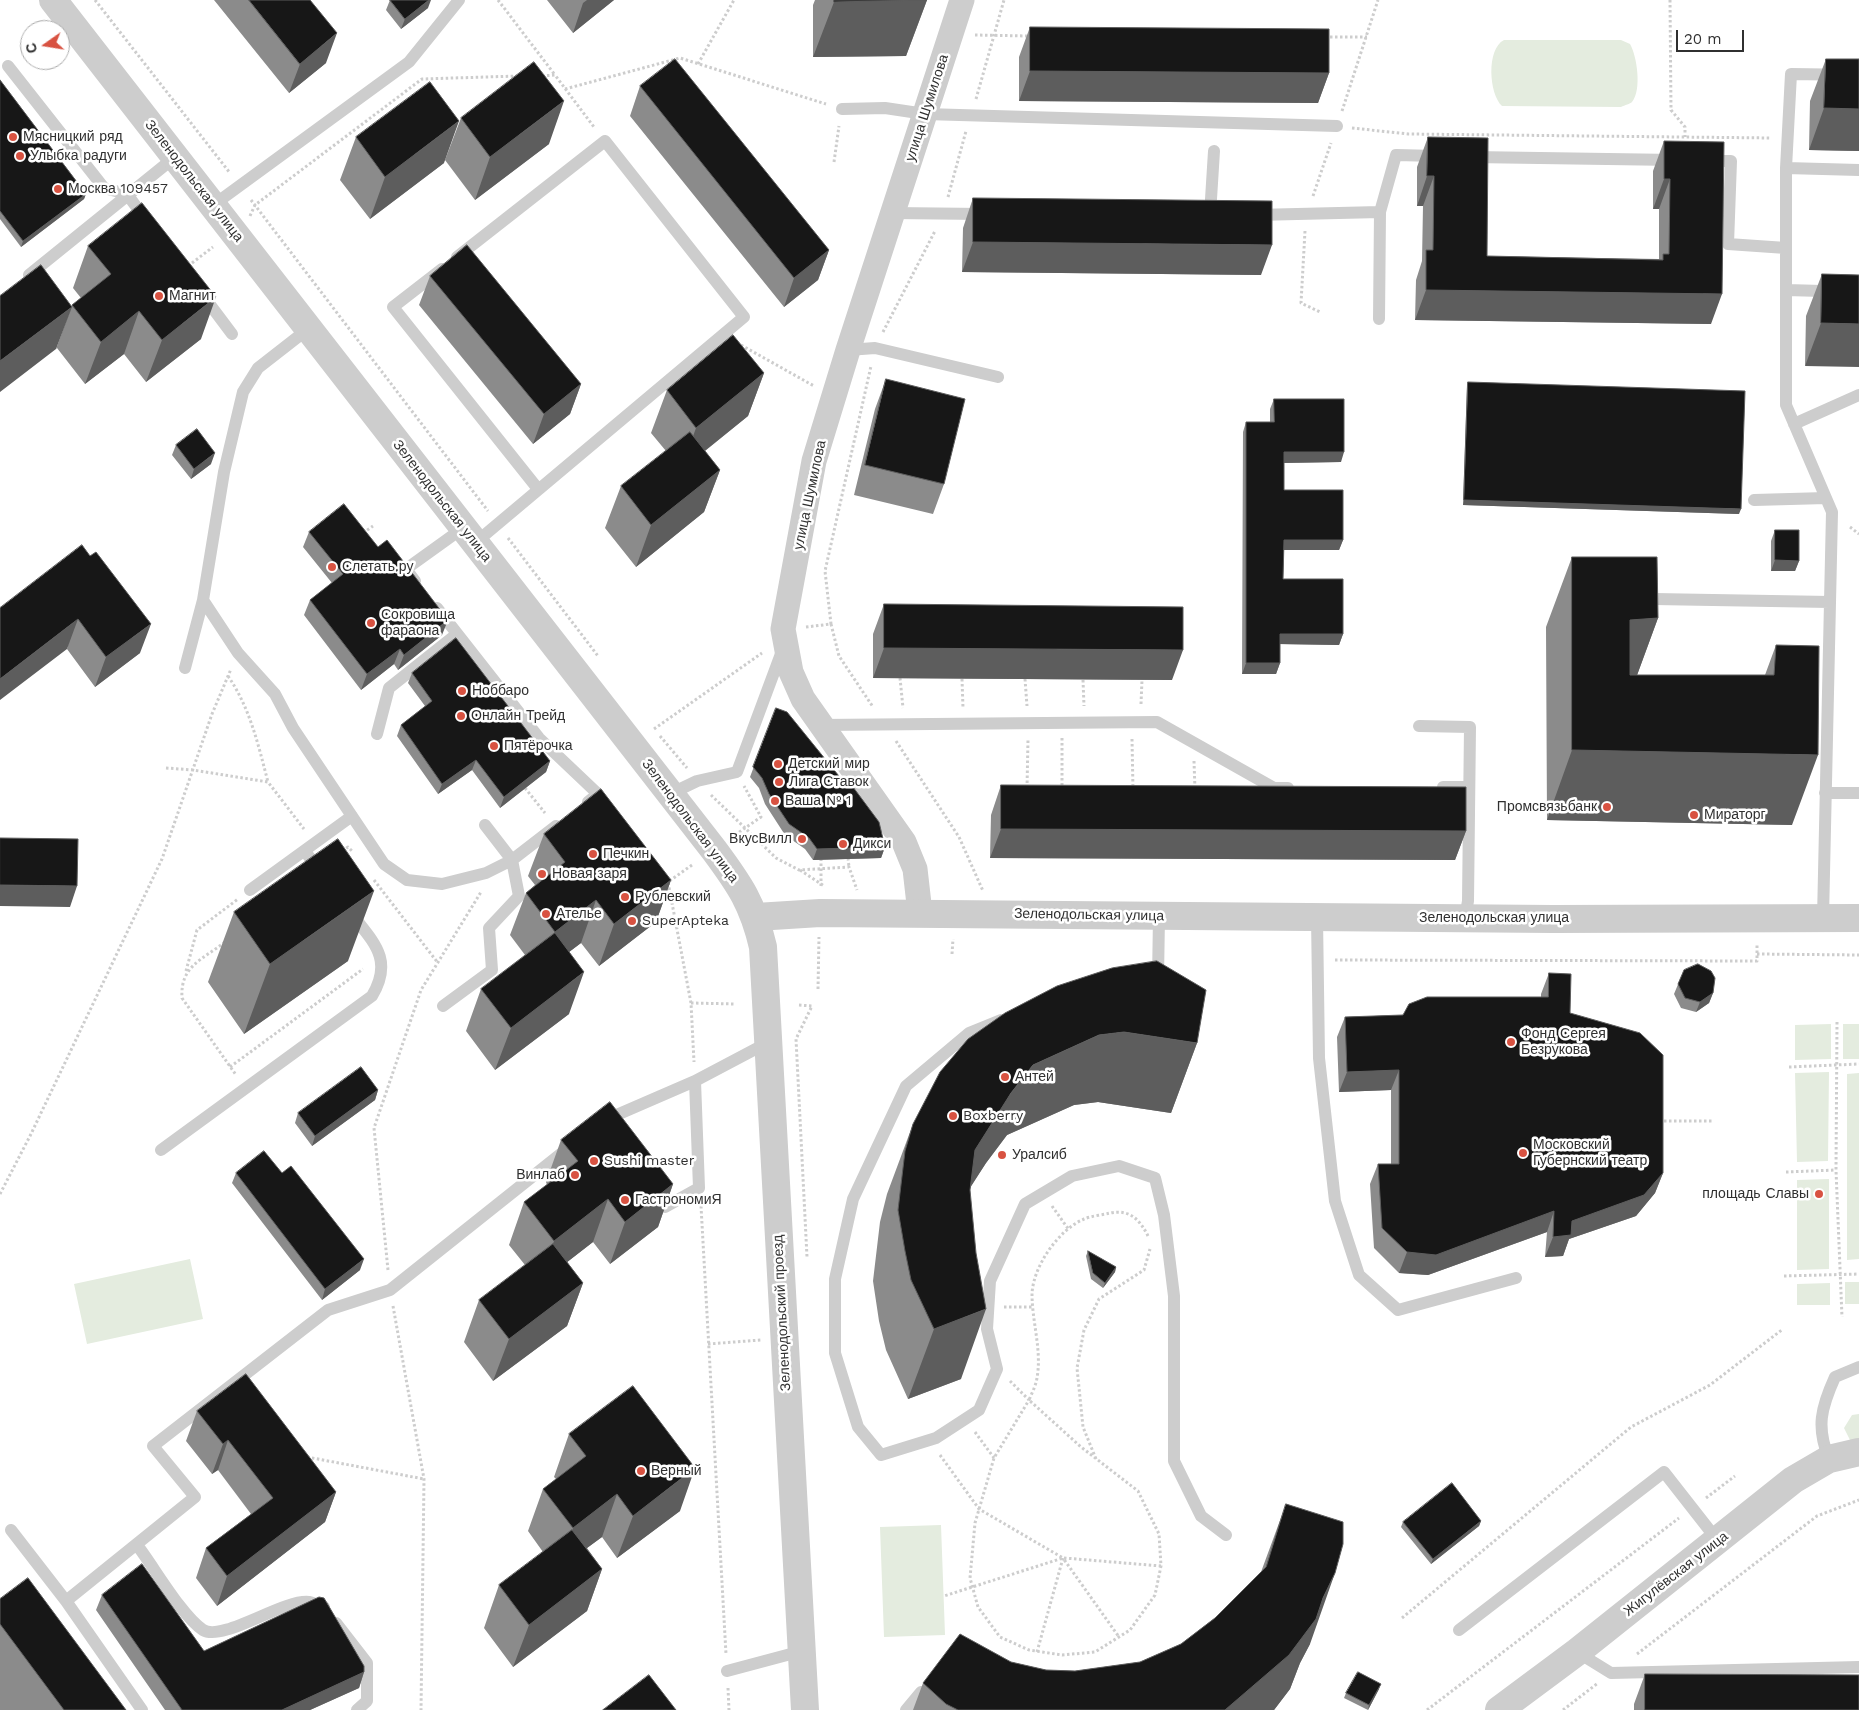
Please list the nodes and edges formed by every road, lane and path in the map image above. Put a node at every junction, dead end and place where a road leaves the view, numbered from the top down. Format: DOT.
graph roads {
  1 [pos="52,0"];
  2 [pos="95,0"];
  3 [pos="459,0"];
  4 [pos="498,0"];
  5 [pos="734,0"];
  6 [pos="962,0"];
  7 [pos="1004,0"];
  8 [pos="1378,0"];
  9 [pos="1670,0"];
  10 [pos="952,34"];
  11 [pos="995,36"];
  12 [pos="1034,36"];
  13 [pos="1318,37"];
  14 [pos="1367,37"];
  15 [pos="698,64"];
  16 [pos="8,66"];
  17 [pos="555,75"];
  18 [pos="1859,75"];
  19 [pos="526,76"];
  20 [pos="536,76"];
  21 [pos="565,89"];
  22 [pos="842,109"];
  23 [pos="925,114"];
  24 [pos="971,115"];
  25 [pos="1337,126"];
  26 [pos="1685,137"];
  27 [pos="1778,138"];
  28 [pos="605,141"];
  29 [pos="1214,151"];
  30 [pos="175,157"];
  31 [pos="834,162"];
  32 [pos="1786,168"];
  33 [pos="1859,170"];
  34 [pos="240,186"];
  35 [pos="126,194"];
  36 [pos="255,205"];
  37 [pos="212,206"];
  38 [pos="1380,212"];
  39 [pos="892,213"];
  40 [pos="943,214"];
  41 [pos="995,214"];
  42 [pos="1210,215"];
  43 [pos="1248,215"];
  44 [pos="1306,215"];
  45 [pos="249,218"];
  46 [pos="155,232"];
  47 [pos="217,244"];
  48 [pos="1786,248"];
  49 [pos="184,269"];
  50 [pos="16,286"];
  51 [pos="1786,290"];
  52 [pos="1859,292"];
  53 [pos="1320,312"];
  54 [pos="1379,319"];
  55 [pos="308,329"];
  56 [pos="232,334"];
  57 [pos="722,335"];
  58 [pos="875,348"];
  59 [pos="848,350"];
  60 [pos="998,377"];
  61 [pos="818,388"];
  62 [pos="1859,395"];
  63 [pos="1794,424"];
  64 [pos="538,489"];
  65 [pos="1826,498"];
  66 [pos="1754,500"];
  67 [pos="496,523"];
  68 [pos="373,526"];
  69 [pos="360,535"];
  70 [pos="469,535"];
  71 [pos="1654,599"];
  72 [pos="203,600"];
  73 [pos="1830,602"];
  74 [pos="831,624"];
  75 [pos="784,629"];
  76 [pos="457,634"];
  77 [pos="238,653"];
  78 [pos="782,656"];
  79 [pos="601,661"];
  80 [pos="185,668"];
  81 [pos="228,676"];
  82 [pos="900,678"];
  83 [pos="962,679"];
  84 [pos="1025,679"];
  85 [pos="1083,680"];
  86 [pos="1142,680"];
  87 [pos="648,722"];
  88 [pos="1137,722"];
  89 [pos="1061,723"];
  90 [pos="1085,723"];
  91 [pos="963,724"];
  92 [pos="1029,724"];
  93 [pos="820,725"];
  94 [pos="885,725"];
  95 [pos="905,725"];
  96 [pos="1420,726"];
  97 [pos="654,729"];
  98 [pos="377,734"];
  99 [pos="1194,743"];
  100 [pos="166,768"];
  101 [pos="193,770"];
  102 [pos="737,772"];
  103 [pos="697,781"];
  104 [pos="268,782"];
  105 [pos="1430,787"];
  106 [pos="1468,787"];
  107 [pos="525,788"];
  108 [pos="1303,788"];
  109 [pos="1825,792"];
  110 [pos="1859,792"];
  111 [pos="670,794"];
  112 [pos="1027,797"];
  113 [pos="1062,797"];
  114 [pos="1134,797"];
  115 [pos="1195,798"];
  116 [pos="352,816"];
  117 [pos="485,825"];
  118 [pos="555,827"];
  119 [pos="744,829"];
  120 [pos="735,835"];
  121 [pos="310,847"];
  122 [pos="354,854"];
  123 [pos="848,858"];
  124 [pos="821,859"];
  125 [pos="512,860"];
  126 [pos="692,865"];
  127 [pos="849,867"];
  128 [pos="822,868"];
  129 [pos="319,870"];
  130 [pos="799,870"];
  131 [pos="372,878"];
  132 [pos="330,885"];
  133 [pos="821,887"];
  134 [pos="830,887"];
  135 [pos="848,889"];
  136 [pos="250,890"];
  137 [pos="857,890"];
  138 [pos="866,890"];
  139 [pos="983,891"];
  140 [pos="342,900"];
  141 [pos="920,914"];
  142 [pos="1159,916"];
  143 [pos="756,917"];
  144 [pos="1317,917"];
  145 [pos="1465,918"];
  146 [pos="1822,918"];
  147 [pos="1859,918"];
  148 [pos="820,937"];
  149 [pos="230,938"];
  150 [pos="1859,955"];
  151 [pos="1318,960"];
  152 [pos="438,963"];
  153 [pos="367,966"];
  154 [pos="186,972"];
  155 [pos="1148,987"];
  156 [pos="818,989"];
  157 [pos="691,1003"];
  158 [pos="736,1004"];
  159 [pos="799,1005"];
  160 [pos="443,1006"];
  161 [pos="812,1006"];
  162 [pos="1012,1015"];
  163 [pos="1837,1022"];
  164 [pos="767,1043"];
  165 [pos="1859,1064"];
  166 [pos="1837,1065"];
  167 [pos="230,1067"];
  168 [pos="1789,1067"];
  169 [pos="695,1081"];
  170 [pos="245,1088"];
  171 [pos="1656,1121"];
  172 [pos="1713,1121"];
  173 [pos="601,1126"];
  174 [pos="578,1140"];
  175 [pos="161,1150"];
  176 [pos="1836,1170"];
  177 [pos="1786,1172"];
  178 [pos="648,1184"];
  179 [pos="700,1188"];
  180 [pos="1044,1193"];
  181 [pos="0,1194"];
  182 [pos="1069,1230"];
  183 [pos="1841,1274"];
  184 [pos="1859,1274"];
  185 [pos="1784,1276"];
  186 [pos="1516,1278"];
  187 [pos="1034,1307"];
  188 [pos="988,1308"];
  189 [pos="1842,1317"];
  190 [pos="1782,1329"];
  191 [pos="1859,1367"];
  192 [pos="997,1369"];
  193 [pos="1029,1400"];
  194 [pos="965,1419"];
  195 [pos="929,1440"];
  196 [pos="1859,1452"];
  197 [pos="301,1456"];
  198 [pos="994,1458"];
  199 [pos="1096,1459"];
  200 [pos="1829,1459"];
  201 [pos="1734,1476"];
  202 [pos="424,1480"];
  203 [pos="1859,1500"];
  204 [pos="1694,1507"];
  205 [pos="979,1509"];
  206 [pos="11,1530"];
  207 [pos="1226,1535"];
  208 [pos="1718,1541"];
  209 [pos="137,1544"];
  210 [pos="1063,1558"];
  211 [pos="1161,1566"];
  212 [pos="973,1588"];
  213 [pos="944,1596"];
  214 [pos="66,1602"];
  215 [pos="1402,1618"];
  216 [pos="1460,1630"];
  217 [pos="1119,1637"];
  218 [pos="802,1651"];
  219 [pos="1037,1652"];
  220 [pos="1577,1652"];
  221 [pos="1859,1667"];
  222 [pos="727,1671"];
  223 [pos="1611,1673"];
  224 [pos="921,1692"];
  225 [pos="142,1710"];
  226 [pos="357,1710"];
  227 [pos="729,1710"];
  228 [pos="805,1710"];
  229 [pos="906,1710"];
  230 [pos="1426,1710"];
  231 [pos="1499,1710"];
  232 [pos="1563,1710"];
  1 -- 30 [label="street, Зеленодольская улица"];
  2 -- 34 [label="path"];
  3 -- 34 [label="lane"];
  4 -- 17 [label="path"];
  5 -- 15 [label="path"];
  6 -- 10 [label="street, улица Шумилова"];
  7 -- 11 [label="path"];
  8 -- 14 [label="path"];
  9 -- 26 [label="path"];
  10 -- 11 [label="path"];
  10 -- 23 [label="street, улица Шумилова"];
  11 -- 12 [label="path"];
  11 -- 24 [label="path"];
  13 -- 14 [label="path"];
  14 -- 25 [label="path"];
  15 -- 21 [label="path"];
  15 -- 22 [label="path"];
  16 -- 35 [label="lane"];
  17 -- 20 [label="path"];
  17 -- 21 [label="path"];
  18 -- 32 [label="lane"];
  19 -- 36 [label="path"];
  21 -- 28 [label="path"];
  22 -- 23 [label="lane"];
  22 -- 31 [label="path"];
  23 -- 24 [label="lane"];
  23 -- 39 [label="street, улица Шумилова"];
  24 -- 25 [label="lane"];
  24 -- 40 [label="path"];
  25 -- 26 [label="path"];
  25 -- 44 [label="path"];
  26 -- 27 [label="path"];
  28 -- 57 [label="lane"];
  28 -- 64 [label="lane"];
  29 -- 42 [label="lane"];
  30 -- 35 [label="lane"];
  30 -- 37 [label="street, Зеленодольская улица"];
  32 -- 33 [label="lane"];
  32 -- 48 [label="lane"];
  34 -- 36 [label="path"];
  34 -- 37 [label="lane"];
  35 -- 46 [label="lane"];
  35 -- 50 [label="lane"];
  36 -- 45 [label="path"];
  36 -- 67 [label="path"];
  37 -- 55 [label="street, Зеленодольская улица"];
  38 -- 44 [label="lane"];
  38 -- 48 [label="lane"];
  38 -- 54 [label="lane"];
  39 -- 40 [label="lane"];
  39 -- 59 [label="street, улица Шумилова"];
  40 -- 41 [label="lane"];
  40 -- 58 [label="path"];
  43 -- 44 [label="lane"];
  44 -- 53 [label="path"];
  47 -- 49 [label="path"];
  48 -- 51 [label="lane"];
  49 -- 56 [label="lane"];
  51 -- 52 [label="lane"];
  51 -- 63 [label="lane"];
  55 -- 70 [label="street, Зеленодольская улица"];
  55 -- 72 [label="lane"];
  57 -- 61 [label="path"];
  57 -- 64 [label="lane"];
  58 -- 59 [label="lane"];
  58 -- 60 [label="lane"];
  58 -- 74 [label="path"];
  59 -- 75 [label="street, улица Шумилова"];
  62 -- 63 [label="lane"];
  63 -- 65 [label="lane"];
  64 -- 67 [label="lane"];
  65 -- 66 [label="lane"];
  65 -- 73 [label="lane"];
  67 -- 70 [label="lane"];
  67 -- 79 [label="path"];
  68 -- 69 [label="path"];
  70 -- 76 [label="lane"];
  70 -- 111 [label="street, Зеленодольская улица"];
  71 -- 73 [label="lane"];
  72 -- 77 [label="lane"];
  72 -- 80 [label="lane"];
  73 -- 109 [label="lane"];
  74 -- 75 [label="path"];
  74 -- 94 [label="path"];
  75 -- 78 [label="lane"];
  75 -- 93 [label="street, улица Шумилова"];
  76 -- 98 [label="lane"];
  76 -- 118 [label="lane"];
  77 -- 81 [label="path"];
  77 -- 116 [label="lane"];
  78 -- 97 [label="path"];
  78 -- 102 [label="lane"];
  81 -- 101 [label="path"];
  81 -- 104 [label="path"];
  82 -- 95 [label="path"];
  83 -- 91 [label="path"];
  84 -- 92 [label="path"];
  85 -- 90 [label="path"];
  86 -- 88 [label="path"];
  87 -- 97 [label="path"];
  88 -- 90 [label="lane"];
  88 -- 99 [label="lane"];
  88 -- 114 [label="path"];
  89 -- 90 [label="lane"];
  89 -- 92 [label="lane"];
  89 -- 113 [label="path"];
  91 -- 92 [label="lane"];
  91 -- 95 [label="lane"];
  92 -- 112 [label="path"];
  93 -- 94 [label="lane"];
  93 -- 141 [label="street, улица Шумилова"];
  94 -- 95 [label="lane"];
  94 -- 139 [label="path"];
  96 -- 106 [label="lane"];
  97 -- 103 [label="path"];
  99 -- 108 [label="lane"];
  99 -- 115 [label="path"];
  100 -- 101 [label="path"];
  101 -- 104 [label="path"];
  101 -- 181 [label="path"];
  102 -- 103 [label="lane"];
  102 -- 119 [label="path"];
  103 -- 111 [label="lane"];
  103 -- 119 [label="path"];
  104 -- 121 [label="path"];
  105 -- 106 [label="lane"];
  106 -- 145 [label="lane"];
  107 -- 118 [label="path"];
  109 -- 110 [label="lane"];
  109 -- 146 [label="lane"];
  111 -- 143 [label="street, Зеленодольская улица"];
  116 -- 121 [label="lane"];
  116 -- 125 [label="lane"];
  117 -- 125 [label="lane"];
  118 -- 125 [label="lane"];
  119 -- 120 [label="path"];
  119 -- 130 [label="path"];
  121 -- 129 [label="lane"];
  121 -- 136 [label="lane"];
  122 -- 129 [label="path"];
  123 -- 127 [label="path"];
  124 -- 128 [label="path"];
  125 -- 160 [label="lane"];
  126 -- 157 [label="path"];
  127 -- 128 [label="path"];
  127 -- 137 [label="path"];
  128 -- 130 [label="path"];
  128 -- 133 [label="path"];
  129 -- 132 [label="lane"];
  130 -- 133 [label="path"];
  131 -- 152 [label="path"];
  133 -- 134 [label="path"];
  135 -- 137 [label="path"];
  136 -- 154 [label="path"];
  137 -- 138 [label="path"];
  140 -- 170 [label="lane"];
  141 -- 142 [label="street, Зеленодольская улица"];
  141 -- 143 [label="street, Зеленодольская улица"];
  142 -- 144 [label="street, Зеленодольская улица"];
  142 -- 155 [label="lane"];
  143 -- 164 [label="street, Зеленодольский проезд"];
  144 -- 145 [label="street, Зеленодольская улица"];
  144 -- 151 [label="lane"];
  145 -- 146 [label="street, Зеленодольская улица"];
  146 -- 147 [label="street, Зеленодольская улица"];
  148 -- 156 [label="path"];
  149 -- 154 [label="path"];
  150 -- 151 [label="path"];
  151 -- 186 [label="lane"];
  153 -- 167 [label="path"];
  154 -- 167 [label="path"];
  157 -- 158 [label="path"];
  157 -- 169 [label="path"];
  159 -- 161 [label="path"];
  162 -- 195 [label="lane"];
  163 -- 166 [label="path"];
  164 -- 169 [label="lane"];
  164 -- 218 [label="street, Зеленодольский проезд"];
  165 -- 166 [label="path"];
  166 -- 168 [label="path"];
  166 -- 176 [label="path"];
  167 -- 170 [label="path"];
  169 -- 173 [label="lane"];
  169 -- 179 [label="lane"];
  170 -- 175 [label="lane"];
  171 -- 172 [label="path"];
  174 -- 209 [label="lane"];
  176 -- 177 [label="path"];
  176 -- 183 [label="path"];
  178 -- 179 [label="lane"];
  179 -- 222 [label="path"];
  180 -- 182 [label="path"];
  180 -- 188 [label="lane"];
  180 -- 207 [label="lane"];
  182 -- 187 [label="path"];
  182 -- 199 [label="path"];
  183 -- 184 [label="path"];
  183 -- 185 [label="path"];
  183 -- 189 [label="path"];
  187 -- 188 [label="path"];
  187 -- 193 [label="path"];
  188 -- 192 [label="lane"];
  190 -- 215 [label="path"];
  191 -- 200 [label="lane"];
  192 -- 193 [label="path"];
  192 -- 194 [label="lane"];
  193 -- 198 [label="path"];
  193 -- 199 [label="path"];
  194 -- 195 [label="lane"];
  194 -- 198 [label="path"];
  195 -- 205 [label="path"];
  196 -- 200 [label="street, Жигулёвская улица"];
  197 -- 202 [label="path"];
  198 -- 205 [label="path"];
  199 -- 211 [label="path"];
  200 -- 208 [label="street, Жигулёвская улица"];
  201 -- 204 [label="path"];
  203 -- 223 [label="path"];
  204 -- 208 [label="lane"];
  204 -- 216 [label="lane"];
  204 -- 230 [label="path"];
  205 -- 210 [label="path"];
  205 -- 212 [label="path"];
  206 -- 214 [label="lane"];
  208 -- 220 [label="street, Жигулёвская улица"];
  209 -- 214 [label="lane"];
  209 -- 226 [label="lane"];
  210 -- 211 [label="path"];
  210 -- 212 [label="path"];
  210 -- 217 [label="path"];
  210 -- 219 [label="path"];
  211 -- 217 [label="path"];
  212 -- 213 [label="path"];
  212 -- 219 [label="path"];
  214 -- 225 [label="lane"];
  217 -- 219 [label="path"];
  218 -- 222 [label="lane"];
  218 -- 228 [label="street, Зеленодольский проезд"];
  220 -- 223 [label="lane"];
  220 -- 231 [label="street, Жигулёвская улица"];
  221 -- 223 [label="lane"];
  222 -- 227 [label="path"];
  223 -- 232 [label="path"];
  224 -- 229 [label="lane"];
}
